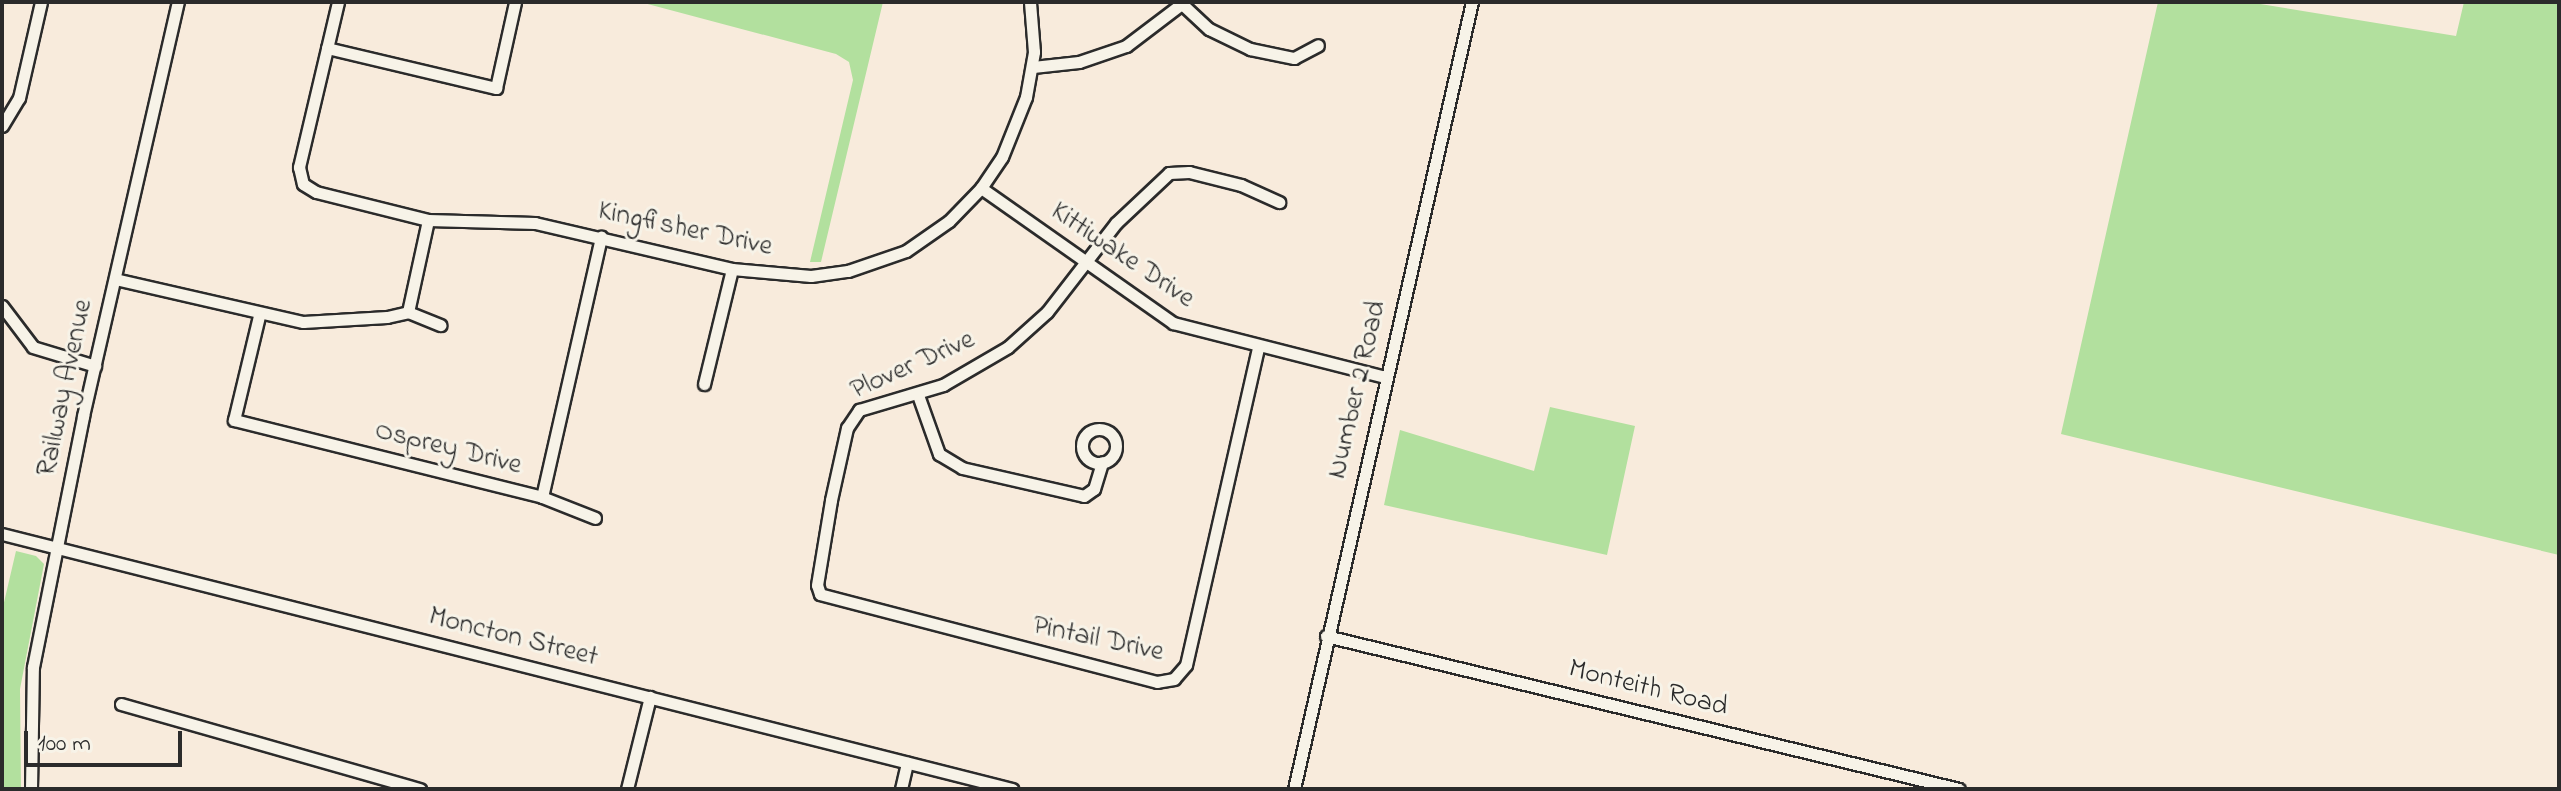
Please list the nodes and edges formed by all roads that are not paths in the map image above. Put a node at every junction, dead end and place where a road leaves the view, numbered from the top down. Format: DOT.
graph roads {
  1 [pos="41,2"];
  2 [pos="178,2"];
  3 [pos="338,2"];
  4 [pos="515,2"];
  5 [pos="1030,2"];
  6 [pos="1472,2"];
  7 [pos="1183,3"];
  8 [pos="1318,45"];
  9 [pos="327,48"];
  10 [pos="1033,67"];
  11 [pos="2,126"];
  12 [pos="981,188"];
  13 [pos="1279,202"];
  14 [pos="428,220"];
  15 [pos="601,237"];
  16 [pos="1086,263"];
  17 [pos="732,269"];
  18 [pos="115,279"];
  19 [pos="2,306"];
  20 [pos="408,312"];
  21 [pos="259,316"];
  22 [pos="440,325"];
  23 [pos="1258,348"];
  24 [pos="95,366"];
  25 [pos="1385,377"];
  26 [pos="704,384"];
  27 [pos="918,395"];
  28 [pos="1102,462"];
  29 [pos="542,497"];
  30 [pos="595,518"];
  31 [pos="2,534"];
  32 [pos="57,548"];
  33 [pos="820,594"];
  34 [pos="1326,636"];
  35 [pos="650,697"];
  36 [pos="121,704"];
  37 [pos="907,763"];
  38 [pos="374,783"];
  39 [pos="31,789"];
  40 [pos="420,789"];
  41 [pos="627,789"];
  42 [pos="901,789"];
  43 [pos="1012,789"];
  44 [pos="1294,789"];
  45 [pos="1959,789"];
  1 -- 11 [label="street"];
  2 -- 18 [label="street, Railway Avenue"];
  3 -- 9 [label="street"];
  4 -- 9 [label="street"];
  5 -- 10 [label="street, Kingfisher Drive"];
  6 -- 25 [label="street, Number 2 Road"];
  7 -- 8 [label="street"];
  7 -- 10 [label="street"];
  9 -- 14 [label="street, Kingfisher Drive"];
  10 -- 12 [label="street, Kingfisher Drive"];
  12 -- 16 [label="street, Kittiwake Drive"];
  12 -- 17 [label="street, Kingfisher Drive"];
  13 -- 16 [label="street, Plover Drive"];
  14 -- 15 [label="street, Kingfisher Drive"];
  14 -- 20 [label="street"];
  15 -- 17 [label="street, Kingfisher Drive"];
  15 -- 29 [label="street, Osprey Drive"];
  16 -- 23 [label="street, Kittiwake Drive"];
  16 -- 27 [label="street, Plover Drive"];
  17 -- 26 [label="street"];
  18 -- 21 [label="street"];
  18 -- 24 [label="street, Railway Avenue"];
  19 -- 24 [label="street"];
  20 -- 21 [label="street"];
  20 -- 22 [label="street"];
  21 -- 29 [label="street, Osprey Drive"];
  23 -- 25 [label="street, Kittiwake Drive"];
  23 -- 33 [label="street, Pintail Drive"];
  24 -- 32 [label="street, Railway Avenue"];
  25 -- 34 [label="street, Number 2 Road"];
  27 -- 28 [label="street"];
  27 -- 33 [label="street, Plover Drive"];
  29 -- 30 [label="street"];
  31 -- 32 [label="street, Moncton Street"];
  32 -- 35 [label="street, Moncton Street"];
  32 -- 39 [label="street, Railway Avenue"];
  34 -- 44 [label="street, Number 2 Road"];
  34 -- 45 [label="street, Monteith Road"];
  35 -- 37 [label="street, Moncton Street"];
  35 -- 41 [label="street"];
  36 -- 38 [label="street"];
  37 -- 42 [label="street"];
  37 -- 43 [label="street, Moncton Street"];
  38 -- 40 [label="street"];
}
